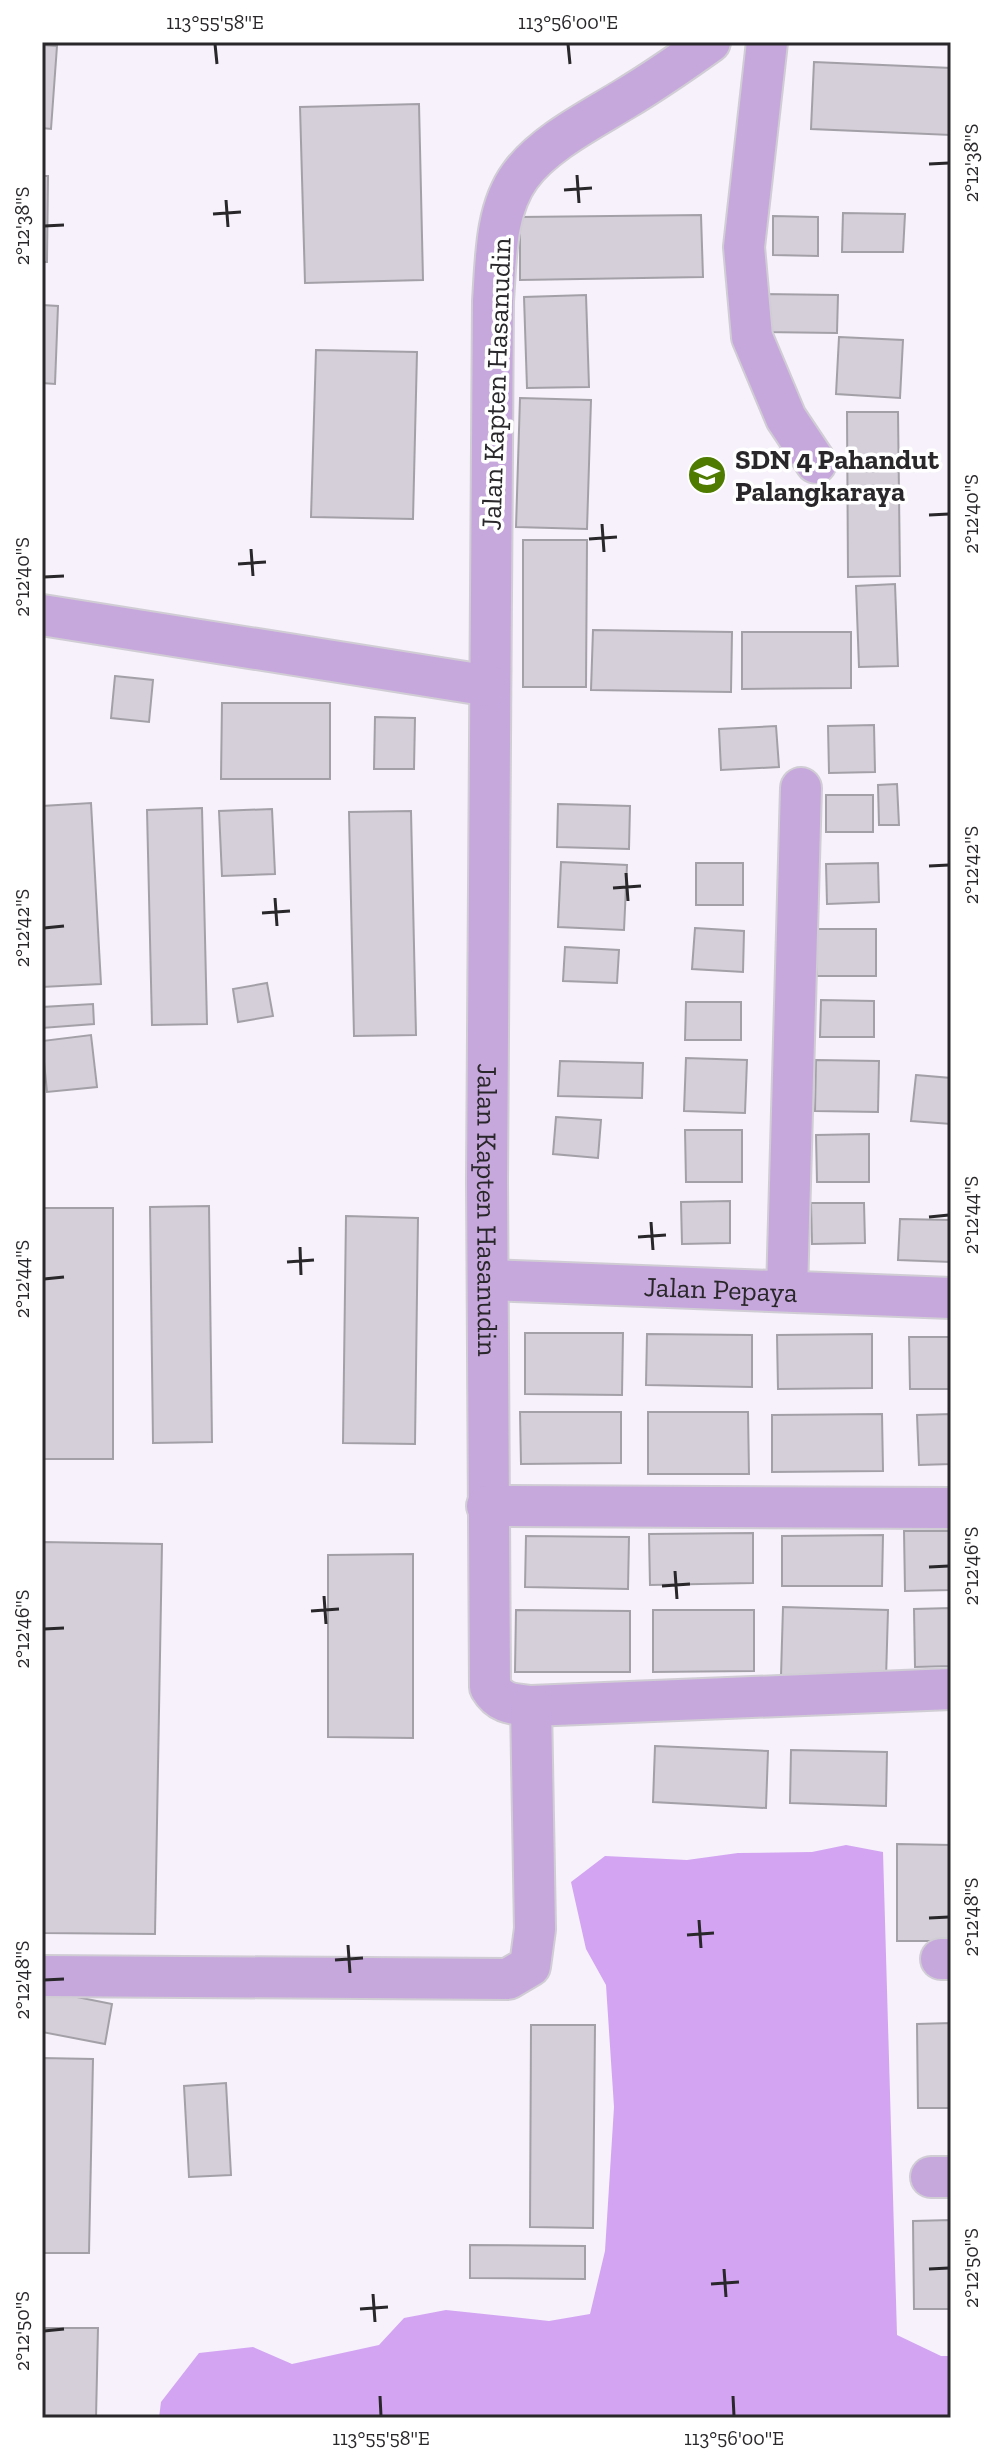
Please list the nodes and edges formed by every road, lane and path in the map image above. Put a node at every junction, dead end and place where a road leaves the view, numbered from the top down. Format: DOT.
graph roads {
  1 [pos="710,42"];
  2 [pos="767,42"];
  3 [pos="816,463"];
  4 [pos="42,615"];
  5 [pos="490,686"];
  6 [pos="801,788"];
  7 [pos="489,1280"];
  8 [pos="787,1291"];
  9 [pos="951,1298"];
  10 [pos="487,1506"];
  11 [pos="951,1508"];
  12 [pos="951,1689"];
  13 [pos="531,1706"];
  14 [pos="42,1976"];
  1 -- 5 [label="street, Jalan Kapten Hasanudin"];
  2 -- 3 [label="street"];
  4 -- 5 [label="street"];
  5 -- 7 [label="street, Jalan Kapten Hasanudin"];
  6 -- 8 [label="street"];
  7 -- 8 [label="street, Jalan Pepaya"];
  7 -- 10 [label="street, Jalan Kapten Hasanudin"];
  8 -- 9 [label="street, Jalan Pepaya"];
  10 -- 11 [label="street"];
  10 -- 13 [label="street, Jalan Kapten Hasanudin"];
  12 -- 13 [label="street, Jalan Kapten Hasanudin"];
  13 -- 14 [label="street"];
}
